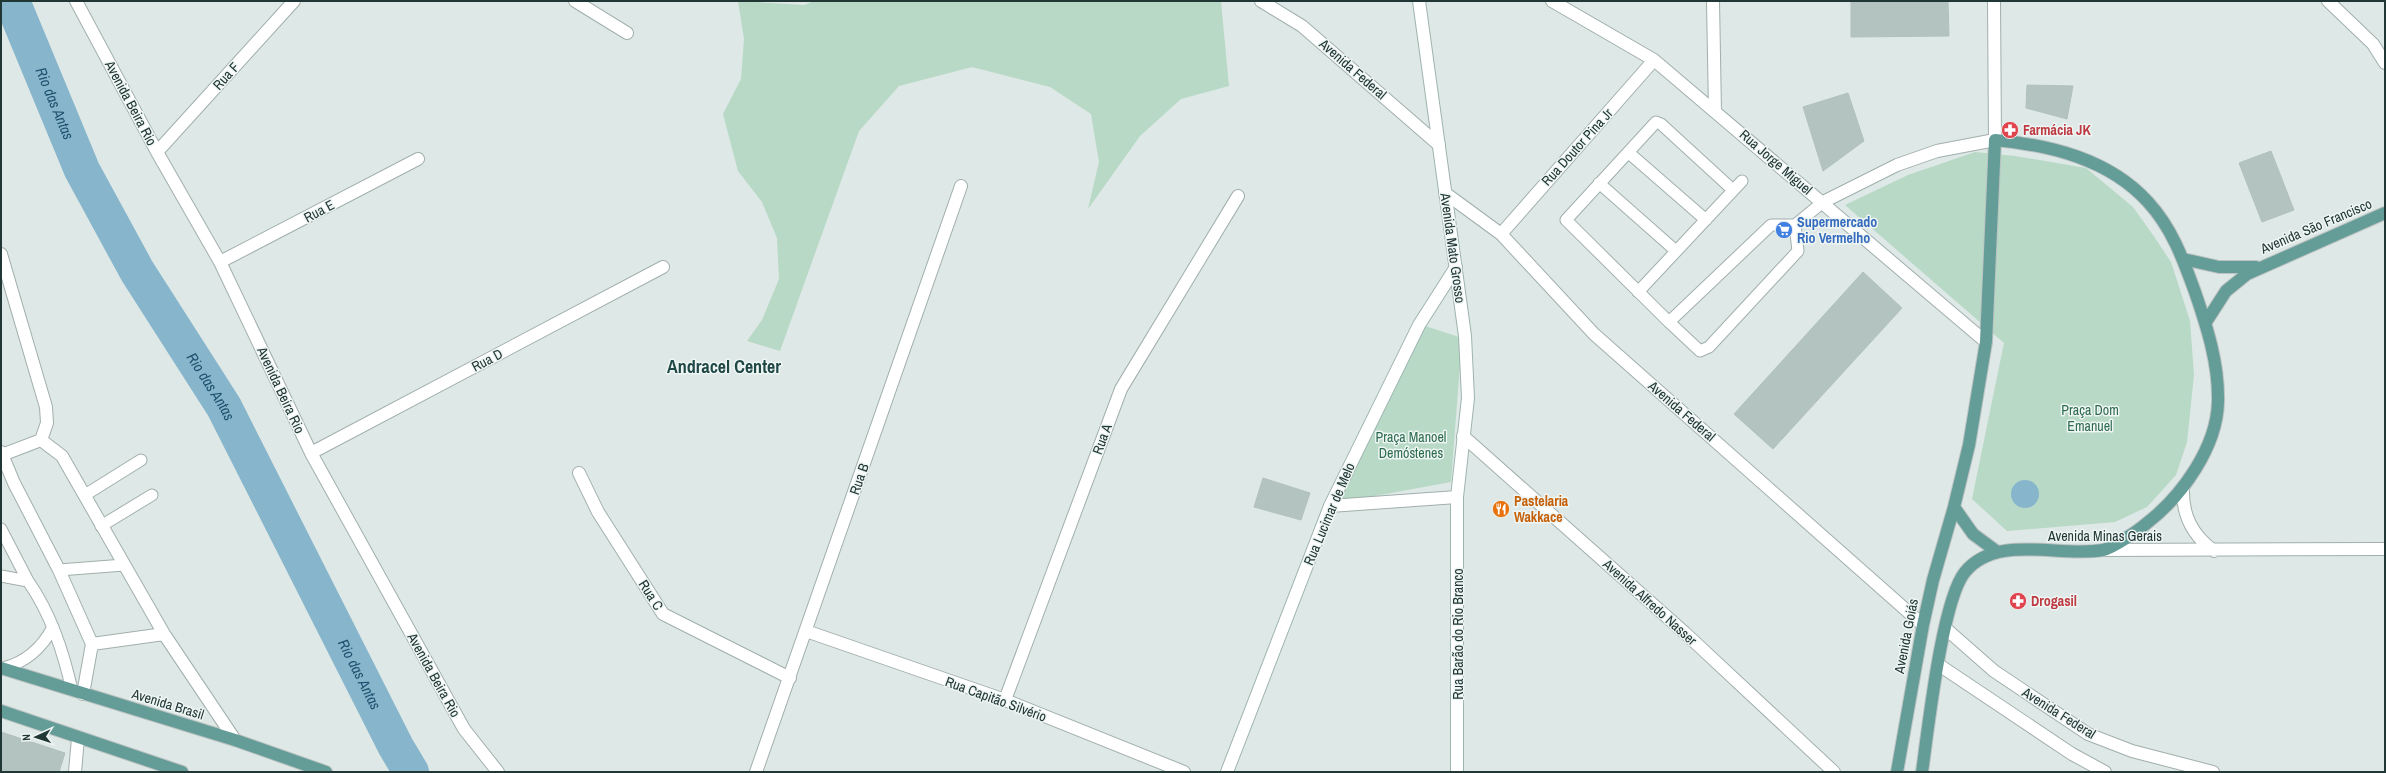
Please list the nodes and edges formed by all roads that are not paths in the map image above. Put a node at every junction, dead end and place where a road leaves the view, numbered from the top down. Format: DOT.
graph roads {
  1 [pos="76,1"];
  2 [pos="294,1"];
  3 [pos="575,1"];
  4 [pos="1261,1"];
  5 [pos="1419,1"];
  6 [pos="1552,1"];
  7 [pos="1713,1"];
  8 [pos="1994,1"];
  9 [pos="2328,1"];
  10 [pos="626,33"];
  11 [pos="1654,60"];
  12 [pos="2385,63"];
  13 [pos="1715,112"];
  14 [pos="1995,140"];
  15 [pos="1439,145"];
  16 [pos="157,152"];
  17 [pos="1628,153"];
  18 [pos="418,159"];
  19 [pos="1742,181"];
  20 [pos="1600,183"];
  21 [pos="960,186"];
  22 [pos="1733,190"];
  23 [pos="1446,193"];
  24 [pos="1238,196"];
  25 [pos="1823,202"];
  26 [pos="2385,213"];
  27 [pos="1706,220"];
  28 [pos="1795,225"];
  29 [pos="1501,234"];
  30 [pos="1676,251"];
  31 [pos="1,254"];
  32 [pos="2183,259"];
  33 [pos="220,262"];
  34 [pos="663,267"];
  35 [pos="1456,267"];
  36 [pos="2260,267"];
  37 [pos="1638,292"];
  38 [pos="1669,322"];
  39 [pos="2206,322"];
  40 [pos="1986,342"];
  41 [pos="1462,436"];
  42 [pos="41,440"];
  43 [pos="311,453"];
  44 [pos="1,454"];
  45 [pos="141,460"];
  46 [pos="579,473"];
  47 [pos="2183,488"];
  48 [pos="84,495"];
  49 [pos="152,495"];
  50 [pos="1457,497"];
  51 [pos="1330,506"];
  52 [pos="1954,507"];
  53 [pos="101,526"];
  54 [pos="1,529"];
  55 [pos="2385,549"];
  56 [pos="2105,550"];
  57 [pos="1996,551"];
  58 [pos="2214,551"];
  59 [pos="124,565"];
  60 [pos="59,570"];
  61 [pos="1,576"];
  62 [pos="28,580"];
  63 [pos="1923,625"];
  64 [pos="54,627"];
  65 [pos="1945,628"];
  66 [pos="806,631"];
  67 [pos="164,634"];
  68 [pos="92,644"];
  69 [pos="1939,665"];
  70 [pos="2,668"];
  71 [pos="790,678"];
  72 [pos="78,692"];
  73 [pos="1005,700"];
  74 [pos="1,711"];
  75 [pos="78,738"];
  76 [pos="235,740"];
  77 [pos="75,772"];
  78 [pos="182,772"];
  79 [pos="326,772"];
  80 [pos="498,772"];
  81 [pos="756,772"];
  82 [pos="1184,772"];
  83 [pos="1227,772"];
  84 [pos="1457,772"];
  85 [pos="1834,772"];
  86 [pos="1897,772"];
  87 [pos="1922,772"];
  88 [pos="2105,772"];
  89 [pos="2213,772"];
  1 -- 16 [label="street, Avenida Beira Rio"];
  2 -- 16 [label="street, Rua F"];
  3 -- 10 [label="street"];
  4 -- 15 [label="street, Avenida Federal"];
  5 -- 15 [label="street, Avenida Mato Grosso"];
  6 -- 11 [label="street, Rua Jorge Miguel"];
  7 -- 13 [label="street"];
  8 -- 14 [label="street"];
  9 -- 12 [label="street"];
  11 -- 13 [label="street, Rua Jorge Miguel"];
  11 -- 29 [label="street, Rua Doutor Pina Jr"];
  13 -- 25 [label="street, Rua Jorge Miguel"];
  14 -- 25 [label="street"];
  14 -- 32 [label="main road"];
  14 -- 40 [label="main road"];
  15 -- 23 [label="street, Avenida Mato Grosso"];
  16 -- 33 [label="street, Avenida Beira Rio"];
  17 -- 20 [label="lane"];
  17 -- 22 [label="lane"];
  17 -- 27 [label="lane"];
  18 -- 33 [label="street, Rua E"];
  19 -- 22 [label="lane"];
  20 -- 30 [label="lane"];
  20 -- 37 [label="lane"];
  21 -- 66 [label="street, Rua B"];
  22 -- 27 [label="lane"];
  23 -- 29 [label="street, Avenida Federal"];
  23 -- 35 [label="street, Avenida Mato Grosso"];
  24 -- 73 [label="street, Rua A"];
  25 -- 28 [label="lane"];
  25 -- 40 [label="street, Rua Jorge Miguel"];
  26 -- 36 [label="main road, Avenida São Francisco"];
  27 -- 30 [label="lane"];
  28 -- 38 [label="lane"];
  28 -- 38 [label="lane"];
  29 -- 63 [label="street, Avenida Federal"];
  30 -- 37 [label="lane"];
  31 -- 42 [label="street"];
  32 -- 36 [label="main road, Avenida São Francisco"];
  32 -- 39 [label="main road"];
  33 -- 43 [label="street, Avenida Beira Rio"];
  34 -- 43 [label="street, Rua D"];
  35 -- 41 [label="street, Avenida Mato Grosso"];
  35 -- 51 [label="street, Rua Lucimar de Melo"];
  36 -- 39 [label="main road, Avenida São Francisco"];
  37 -- 38 [label="lane"];
  39 -- 47 [label="main road"];
  40 -- 52 [label="main road"];
  41 -- 50 [label="street, Avenida Mato Grosso"];
  41 -- 85 [label="street, Avenida Alfredo Nasser"];
  42 -- 44 [label="street"];
  42 -- 48 [label="street"];
  43 -- 80 [label="street, Avenida Beira Rio"];
  44 -- 60 [label="street"];
  45 -- 48 [label="lane"];
  46 -- 71 [label="street, Rua C"];
  47 -- 56 [label="main road"];
  47 -- 58 [label="street"];
  48 -- 53 [label="street"];
  49 -- 53 [label="lane"];
  50 -- 51 [label="street"];
  50 -- 84 [label="street, Rua Barão do Rio Branco"];
  51 -- 83 [label="street, Rua Lucimar de Melo"];
  52 -- 57 [label="main road"];
  52 -- 63 [label="main road, Avenida Goiás"];
  53 -- 59 [label="street"];
  54 -- 62 [label="lane"];
  55 -- 58 [label="street, Avenida Minas Gerais"];
  56 -- 57 [label="main road, Avenida Minas Gerais"];
  56 -- 58 [label="street, Avenida Minas Gerais"];
  57 -- 65 [label="main road"];
  59 -- 60 [label="lane"];
  59 -- 67 [label="street"];
  60 -- 68 [label="street"];
  61 -- 62 [label="lane"];
  62 -- 64 [label="lane"];
  63 -- 86 [label="main road, Avenida Goiás"];
  64 -- 70 [label="lane"];
  64 -- 72 [label="lane"];
  65 -- 69 [label="main road"];
  65 -- 89 [label="street, Avenida Federal"];
  66 -- 71 [label="street, Rua B"];
  66 -- 73 [label="street, Rua Capitão Silvério"];
  67 -- 68 [label="street"];
  67 -- 76 [label="street"];
  68 -- 72 [label="street"];
  69 -- 87 [label="main road"];
  69 -- 88 [label="street, Avenida Federal"];
  70 -- 72 [label="main road, Avenida Brasil"];
  71 -- 81 [label="street, Rua B"];
  72 -- 76 [label="main road, Avenida Brasil"];
  73 -- 82 [label="street, Rua Capitão Silvério"];
  74 -- 75 [label="main road"];
  75 -- 77 [label="street"];
  75 -- 78 [label="main road"];
  76 -- 79 [label="main road, Avenida Brasil"];
}
